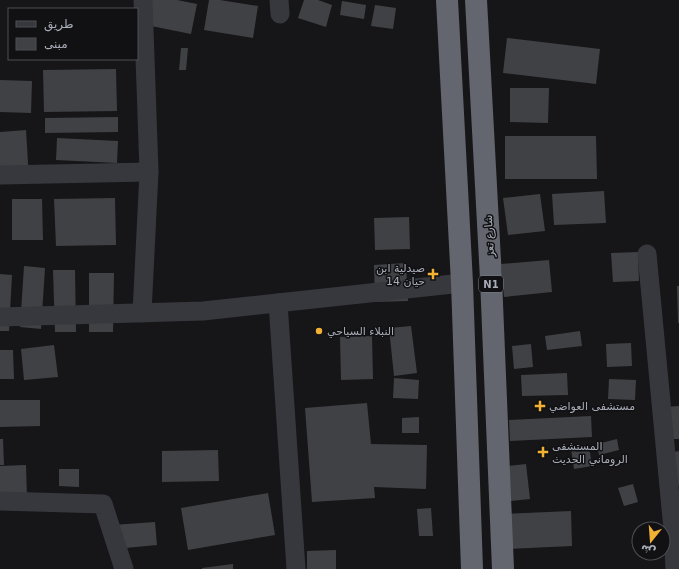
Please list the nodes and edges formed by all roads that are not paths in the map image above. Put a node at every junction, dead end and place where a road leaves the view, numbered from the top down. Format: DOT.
graph roads {
  1 [pos="143,0"];
  2 [pos="447,0"];
  3 [pos="476,0"];
  4 [pos="149,172"];
  5 [pos="0,175"];
  6 [pos="647,254"];
  7 [pos="462,283"];
  8 [pos="278,303"];
  9 [pos="142,313"];
  10 [pos="0,317"];
  11 [pos="0,501"];
  12 [pos="676,529"];
  13 [pos="124,569"];
  14 [pos="296,569"];
  15 [pos="472,569"];
  16 [pos="503,569"];
  17 [pos="676,569"];
  1 -- 4 [label="street"];
  2 -- 7 [label="highway, N1"];
  3 -- 16 [label="highway, شارع تعز / N1"];
  4 -- 5 [label="street"];
  4 -- 9 [label="street"];
  6 -- 12 [label="street"];
  7 -- 8 [label="street"];
  7 -- 15 [label="highway, N1"];
  8 -- 9 [label="street"];
  8 -- 14 [label="street"];
  9 -- 10 [label="street"];
  11 -- 13 [label="street"];
  12 -- 17 [label="street"];
}
